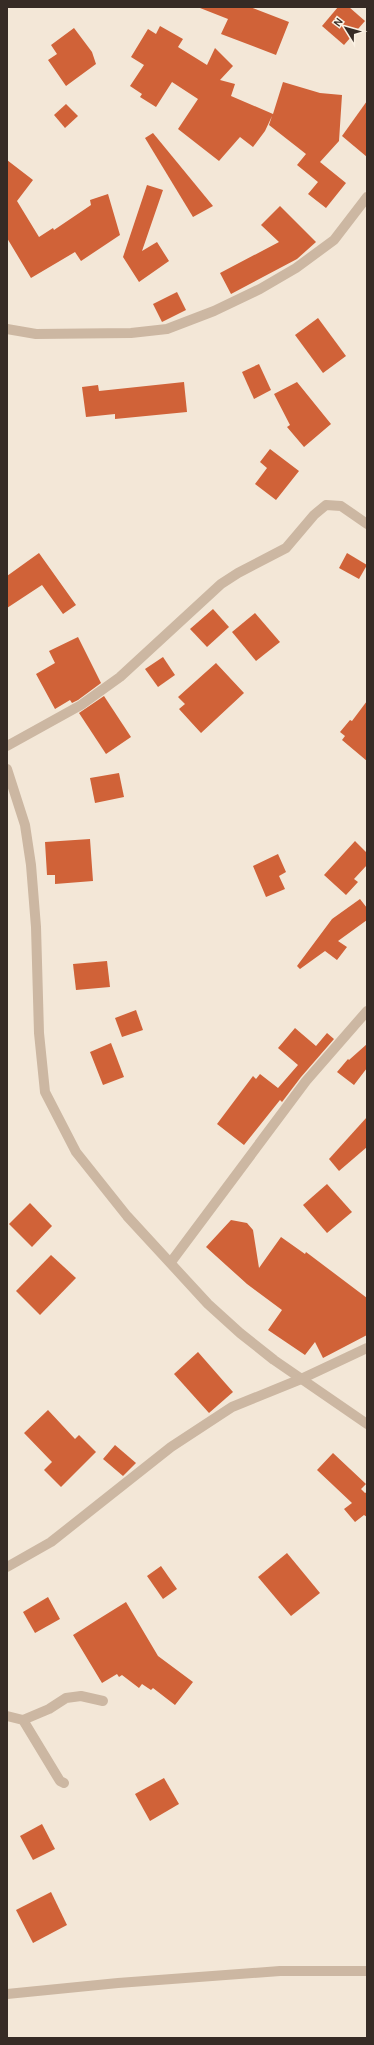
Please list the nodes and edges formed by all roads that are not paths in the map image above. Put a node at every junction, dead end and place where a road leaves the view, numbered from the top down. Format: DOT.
graph roads {
  1 [pos="367,196"];
  2 [pos="7,329"];
  3 [pos="367,524"];
  4 [pos="7,746"];
  5 [pos="7,769"];
  6 [pos="367,1011"];
  7 [pos="171,1262"];
  8 [pos="367,1348"];
  9 [pos="302,1379"];
  10 [pos="367,1424"];
  11 [pos="7,1567"];
  12 [pos="103,1701"];
  13 [pos="7,1716"];
  14 [pos="23,1720"];
  15 [pos="64,1783"];
  16 [pos="367,1971"];
  17 [pos="7,1994"];
  1 -- 2 [label="street"];
  3 -- 4 [label="street"];
  5 -- 7 [label="street"];
  6 -- 7 [label="street"];
  7 -- 9 [label="street"];
  8 -- 9 [label="street"];
  9 -- 10 [label="street"];
  9 -- 11 [label="street"];
  12 -- 14 [label="street"];
  13 -- 14 [label="street"];
  14 -- 15 [label="street"];
  16 -- 17 [label="street"];
}
